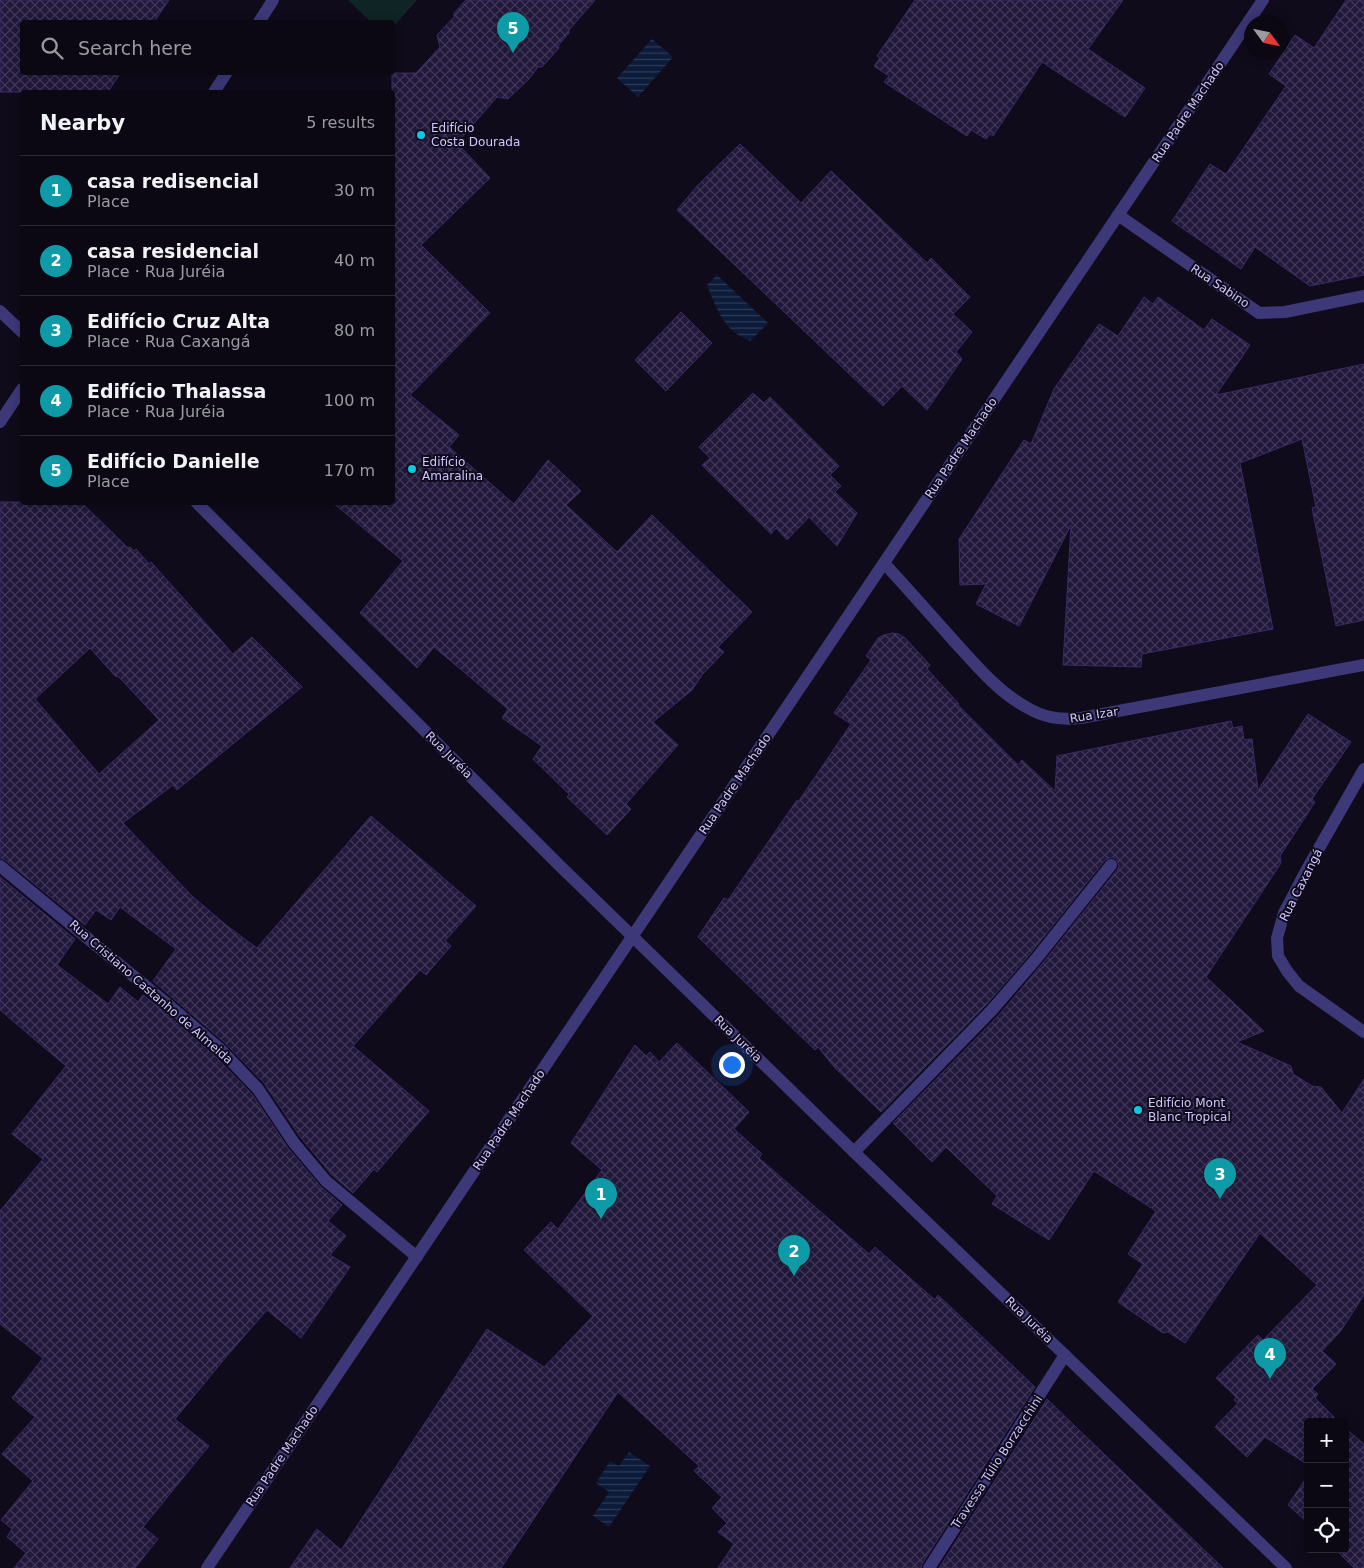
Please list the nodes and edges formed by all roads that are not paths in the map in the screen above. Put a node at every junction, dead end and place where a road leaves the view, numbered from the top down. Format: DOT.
graph roads {
  1 [pos="273,0"];
  2 [pos="1263,0"];
  3 [pos="260,20"];
  4 [pos="225,75"];
  5 [pos="215,90"];
  6 [pos="1118,216"];
  7 [pos="1364,296"];
  8 [pos="0,311"];
  9 [pos="20,330"];
  10 [pos="20,392"];
  11 [pos="0,422"];
  12 [pos="199,505"];
  13 [pos="884,563"];
  14 [pos="1364,665"];
  15 [pos="1364,769"];
  16 [pos="1111,865"];
  17 [pos="0,866"];
  18 [pos="632,936"];
  19 [pos="1364,1032"];
  20 [pos="854,1152"];
  21 [pos="417,1257"];
  22 [pos="1065,1355"];
  23 [pos="207,1568"];
  24 [pos="929,1568"];
  25 [pos="1286,1568"];
  1 -- 3 [label="street"];
  2 -- 6 [label="street, Rua Padre Machado"];
  4 -- 5 [label="street"];
  6 -- 7 [label="street, Rua Sabino"];
  6 -- 13 [label="street, Rua Padre Machado"];
  8 -- 9 [label="street"];
  10 -- 11 [label="street"];
  12 -- 18 [label="street, Rua Juréia"];
  13 -- 14 [label="street, Rua Izar"];
  13 -- 18 [label="street, Rua Padre Machado"];
  15 -- 19 [label="street, Rua Caxangá"];
  16 -- 20 [label="street"];
  17 -- 21 [label="street, Rua Cristiano Castanho de Almeida"];
  18 -- 20 [label="street, Rua Juréia"];
  18 -- 21 [label="street, Rua Padre Machado"];
  20 -- 22 [label="street, Rua Juréia"];
  21 -- 23 [label="street, Rua Padre Machado"];
  22 -- 24 [label="street, Travessa Túlio Borzacchini"];
  22 -- 25 [label="street, Rua Juréia"];
}
